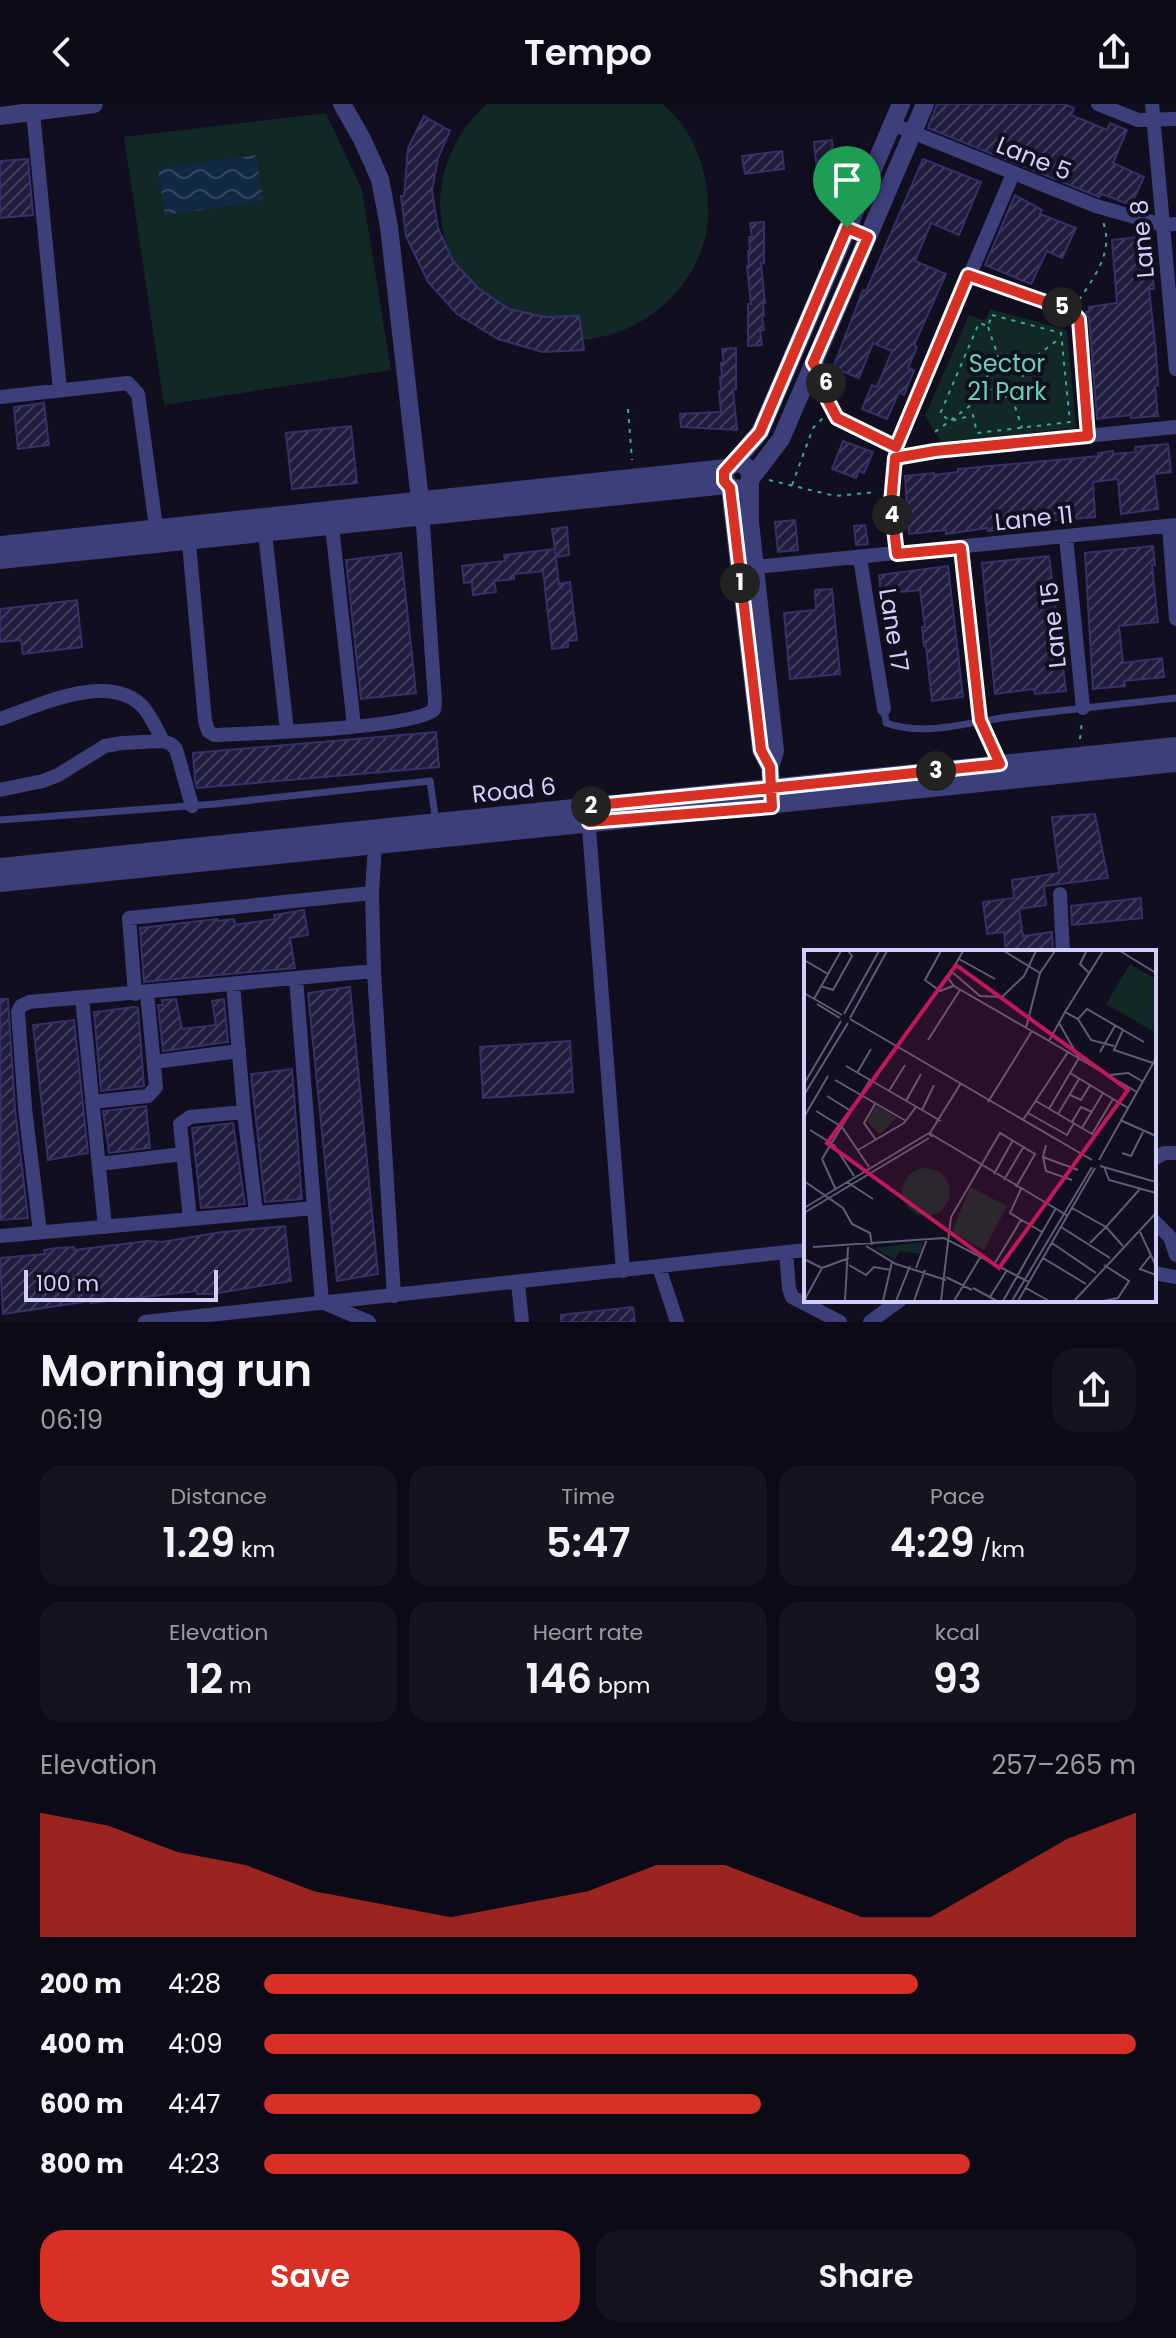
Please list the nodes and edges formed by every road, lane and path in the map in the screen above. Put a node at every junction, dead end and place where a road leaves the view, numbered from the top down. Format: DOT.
graph roads {
  1 [pos="94,104"];
  2 [pos="342,104"];
  3 [pos="901,104"];
  4 [pos="925,104"];
  5 [pos="1098,104"];
  6 [pos="1152,104"];
  7 [pos="69,106"];
  8 [pos="33,112"];
  9 [pos="0,116"];
  10 [pos="1176,119"];
  11 [pos="1153,121"];
  12 [pos="892,124"];
  13 [pos="913,132"];
  14 [pos="1013,174"];
  15 [pos="1096,206"];
  16 [pos="1169,224"];
  17 [pos="847,228"];
  18 [pos="868,237"];
  19 [pos="968,275"];
  20 [pos="1072,311"];
  21 [pos="1174,325"];
  22 [pos="988,326"];
  23 [pos="1061,338"];
  24 [pos="793,356"];
  25 [pos="1000,362"];
  26 [pos="813,363"];
  27 [pos="1020,369"];
  28 [pos="1176,369"];
  29 [pos="60,390"];
  30 [pos="991,390"];
  31 [pos="1012,396"];
  32 [pos="0,397"];
  33 [pos="628,409"];
  34 [pos="837,418"];
  35 [pos="951,421"];
  36 [pos="1176,427"];
  37 [pos="1022,428"];
  38 [pos="935,432"];
  39 [pos="1088,436"];
  40 [pos="896,452"];
  41 [pos="729,476"];
  42 [pos="634,478"];
  43 [pos="751,479"];
  44 [pos="792,485"];
  45 [pos="892,490"];
  46 [pos="421,508"];
  47 [pos="331,518"];
  48 [pos="264,524"];
  49 [pos="1172,526"];
  50 [pos="156,527"];
  51 [pos="188,532"];
  52 [pos="1066,537"];
  53 [pos="961,548"];
  54 [pos="2,552"];
  55 [pos="897,554"];
  56 [pos="860,558"];
  57 [pos="746,568"];
  58 [pos="1176,619"];
  59 [pos="1176,698"];
  60 [pos="1083,708"];
  61 [pos="884,709"];
  62 [pos="0,719"];
  63 [pos="980,720"];
  64 [pos="354,726"];
  65 [pos="287,731"];
  66 [pos="163,741"];
  67 [pos="1176,746"];
  68 [pos="1078,756"];
  69 [pos="1176,763"];
  70 [pos="1000,764"];
  71 [pos="771,788"];
  72 [pos="0,790"];
  73 [pos="192,806"];
  74 [pos="772,807"];
  75 [pos="588,814"];
  76 [pos="0,820"];
  77 [pos="436,822"];
  78 [pos="375,844"];
  79 [pos="0,867"];
  80 [pos="0,883"];
  81 [pos="372,893"];
  82 [pos="1060,894"];
  83 [pos="1063,950"];
  84 [pos="374,971"];
  85 [pos="296,978"];
  86 [pos="233,984"];
  87 [pos="141,994"];
  88 [pos="82,998"];
  89 [pos="239,1051"];
  90 [pos="154,1062"];
  91 [pos="92,1102"];
  92 [pos="244,1112"];
  93 [pos="1176,1153"];
  94 [pos="183,1154"];
  95 [pos="1156,1158"];
  96 [pos="99,1164"];
  97 [pos="314,1208"];
  98 [pos="256,1212"];
  99 [pos="190,1218"];
  100 [pos="1156,1223"];
  101 [pos="105,1227"];
  102 [pos="40,1232"];
  103 [pos="0,1236"];
  104 [pos="804,1250"];
  105 [pos="786,1252"];
  106 [pos="1176,1255"];
  107 [pos="659,1267"];
  108 [pos="623,1271"];
  109 [pos="1156,1273"];
  110 [pos="1176,1277"];
  111 [pos="518,1283"];
  112 [pos="394,1296"];
  113 [pos="322,1302"];
  114 [pos="897,1302"];
  115 [pos="289,1314"];
  116 [pos="145,1322"];
  117 [pos="369,1322"];
  118 [pos="522,1322"];
  119 [pos="677,1322"];
  120 [pos="840,1322"];
  121 [pos="870,1322"];
  1 -- 7 [label="street"];
  2 -- 46 [label="street"];
  3 -- 12 [label="street"];
  4 -- 13 [label="street"];
  5 -- 11 [label="street"];
  6 -- 11 [label="street, Lane 8"];
  7 -- 8 [label="street"];
  8 -- 9 [label="street"];
  8 -- 29 [label="street"];
  10 -- 11 [label="street"];
  11 -- 16 [label="street, Lane 8"];
  12 -- 13 [label="street, Lane 5"];
  12 -- 17 [label="street"];
  13 -- 14 [label="street, Lane 5"];
  13 -- 18 [label="street"];
  14 -- 15 [label="street, Lane 5"];
  14 -- 19 [label="street"];
  15 -- 16 [label="street, Lane 5"];
  15 -- 20 [label="path"];
  16 -- 21 [label="street, Lane 8"];
  17 -- 18 [label="street"];
  17 -- 24 [label="street"];
  18 -- 26 [label="street"];
  19 -- 20 [label="street"];
  19 -- 40 [label="street"];
  20 -- 39 [label="street"];
  21 -- 28 [label="street, Lane 8"];
  22 -- 23 [label="path"];
  22 -- 25 [label="path"];
  22 -- 35 [label="path"];
  23 -- 27 [label="path"];
  23 -- 37 [label="path"];
  24 -- 26 [label="street"];
  24 -- 41 [label="street"];
  25 -- 27 [label="path"];
  25 -- 30 [label="path"];
  26 -- 34 [label="path"];
  26 -- 43 [label="street"];
  27 -- 31 [label="path"];
  29 -- 32 [label="street"];
  29 -- 50 [label="street"];
  30 -- 31 [label="path"];
  30 -- 35 [label="path"];
  31 -- 37 [label="path"];
  33 -- 42 [label="path"];
  34 -- 40 [label="path"];
  34 -- 44 [label="path"];
  35 -- 37 [label="path"];
  35 -- 38 [label="path"];
  36 -- 39 [label="street"];
  39 -- 40 [label="street"];
  40 -- 45 [label="street"];
  41 -- 42 [label="street"];
  41 -- 43 [label="street"];
  41 -- 43 [label="street"];
  41 -- 46 [label="street"];
  41 -- 57 [label="street"];
  42 -- 46 [label="street"];
  43 -- 44 [label="path"];
  43 -- 57 [label="street"];
  44 -- 45 [label="path"];
  45 -- 55 [label="street"];
  46 -- 47 [label="street"];
  46 -- 64 [label="street"];
  47 -- 48 [label="street"];
  47 -- 64 [label="street"];
  48 -- 51 [label="street"];
  48 -- 65 [label="street"];
  49 -- 52 [label="street, Lane 11"];
  49 -- 58 [label="street"];
  50 -- 51 [label="street"];
  50 -- 54 [label="street"];
  51 -- 54 [label="street"];
  51 -- 65 [label="street"];
  52 -- 53 [label="street, Lane 11"];
  52 -- 60 [label="street, Lane 15"];
  53 -- 55 [label="street, Lane 11"];
  53 -- 63 [label="street"];
  55 -- 56 [label="street, Lane 11"];
  56 -- 57 [label="street, Lane 11"];
  56 -- 61 [label="street, Lane 17"];
  57 -- 71 [label="street"];
  59 -- 60 [label="lane"];
  60 -- 63 [label="lane"];
  60 -- 68 [label="path"];
  61 -- 63 [label="lane"];
  62 -- 66 [label="street"];
  63 -- 70 [label="path"];
  64 -- 65 [label="street"];
  66 -- 72 [label="street"];
  66 -- 73 [label="street"];
  67 -- 68 [label="street, Road 6"];
  68 -- 70 [label="street, Road 6"];
  69 -- 74 [label="street, Road 6"];
  70 -- 71 [label="street, Road 6"];
  71 -- 74 [label="street"];
  71 -- 75 [label="street, Road 6"];
  73 -- 76 [label="lane"];
  73 -- 77 [label="lane"];
  74 -- 75 [label="street, Road 6"];
  75 -- 77 [label="street, Road 6"];
  75 -- 78 [label="street, Road 6"];
  75 -- 108 [label="street"];
  77 -- 79 [label="street, Road 6"];
  78 -- 80 [label="street, Road 6"];
  78 -- 81 [label="street"];
  81 -- 84 [label="street"];
  81 -- 87 [label="street"];
  82 -- 83 [label="street"];
  84 -- 85 [label="street"];
  84 -- 112 [label="street"];
  85 -- 86 [label="street"];
  85 -- 97 [label="street"];
  86 -- 87 [label="street"];
  86 -- 89 [label="street"];
  87 -- 88 [label="street"];
  87 -- 90 [label="street"];
  88 -- 91 [label="street"];
  88 -- 102 [label="street"];
  89 -- 90 [label="street"];
  89 -- 92 [label="street"];
  90 -- 91 [label="street"];
  91 -- 96 [label="street"];
  92 -- 94 [label="street"];
  92 -- 98 [label="street"];
  93 -- 95 [label="street"];
  94 -- 96 [label="street"];
  94 -- 99 [label="street"];
  96 -- 101 [label="street"];
  97 -- 98 [label="street"];
  97 -- 113 [label="street"];
  98 -- 99 [label="street"];
  99 -- 101 [label="street"];
  100 -- 106 [label="street"];
  101 -- 102 [label="street"];
  102 -- 103 [label="street"];
  104 -- 105 [label="street"];
  105 -- 107 [label="street"];
  105 -- 120 [label="street"];
  107 -- 108 [label="street"];
  107 -- 119 [label="street"];
  108 -- 111 [label="street"];
  109 -- 110 [label="street"];
  111 -- 112 [label="street"];
  111 -- 118 [label="street"];
  112 -- 113 [label="street"];
  113 -- 115 [label="street"];
  113 -- 117 [label="street"];
  114 -- 121 [label="street"];
  115 -- 116 [label="street"];
}
